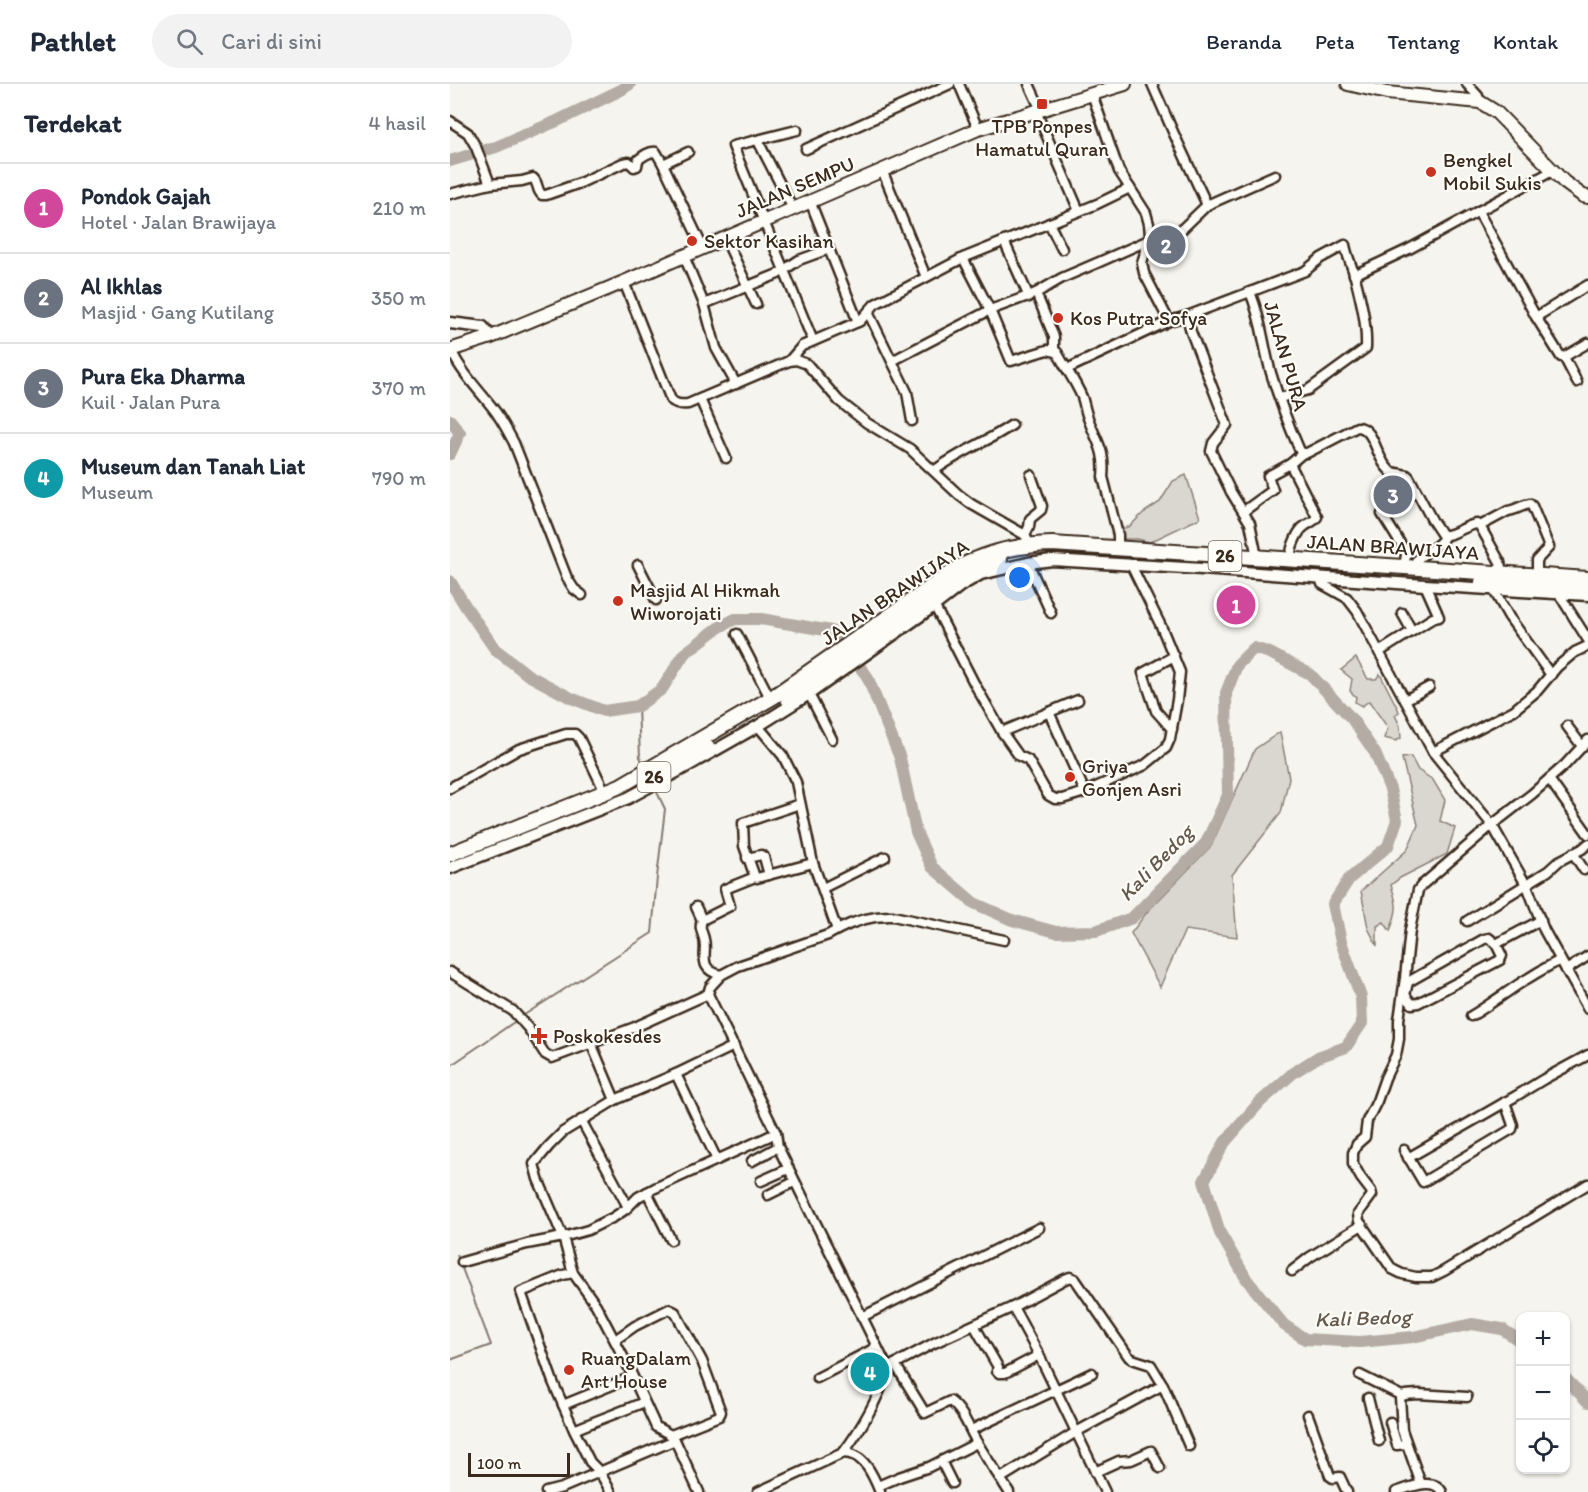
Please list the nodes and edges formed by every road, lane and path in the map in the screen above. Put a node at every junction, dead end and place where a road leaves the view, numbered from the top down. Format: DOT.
graph roads {
  1 [pos="950,84"];
  2 [pos="959,84"];
  3 [pos="1029,84"];
  4 [pos="1125,84"];
  5 [pos="1152,84"];
  6 [pos="1348,84"];
  7 [pos="1467,84"];
  8 [pos="1092,94"];
  9 [pos="1480,102"];
  10 [pos="1038,110"];
  11 [pos="450,121"];
  12 [pos="978,129"];
  13 [pos="797,130"];
  14 [pos="758,141"];
  15 [pos="806,149"];
  16 [pos="688,152"];
  17 [pos="663,164"];
  18 [pos="882,170"];
  19 [pos="1554,170"];
  20 [pos="1275,175"];
  21 [pos="490,184"];
  22 [pos="1130,188"];
  23 [pos="450,194"];
  24 [pos="1588,197"];
  25 [pos="810,201"];
  26 [pos="1207,205"];
  27 [pos="792,209"];
  28 [pos="1079,211"];
  29 [pos="1478,211"];
  30 [pos="765,221"];
  31 [pos="1049,224"];
  32 [pos="725,238"];
  33 [pos="1149,240"];
  34 [pos="1004,242"];
  35 [pos="704,248"];
  36 [pos="829,249"];
  37 [pos="1062,249"];
  38 [pos="684,256"];
  39 [pos="963,258"];
  40 [pos="784,270"];
  41 [pos="1354,275"];
  42 [pos="926,277"];
  43 [pos="624,282"];
  44 [pos="1588,285"];
  45 [pos="748,287"];
  46 [pos="1250,292"];
  47 [pos="1032,295"];
  48 [pos="704,304"];
  49 [pos="756,304"];
  50 [pos="990,310"];
  51 [pos="868,312"];
  52 [pos="1187,316"];
  53 [pos="1536,317"];
  54 [pos="1169,321"];
  55 [pos="858,322"];
  56 [pos="450,323"];
  57 [pos="491,337"];
  58 [pos="813,341"];
  59 [pos="1588,343"];
  60 [pos="450,350"];
  61 [pos="1054,351"];
  62 [pos="1564,357"];
  63 [pos="789,361"];
  64 [pos="892,361"];
  65 [pos="1067,369"];
  66 [pos="1577,382"];
  67 [pos="736,384"];
  68 [pos="1280,398"];
  69 [pos="700,399"];
  70 [pos="912,421"];
  71 [pos="1012,424"];
  72 [pos="1303,453"];
  73 [pos="726,458"];
  74 [pos="1290,464"];
  75 [pos="934,471"];
  76 [pos="1031,475"];
  77 [pos="1416,491"];
  78 [pos="1244,511"];
  79 [pos="1480,526"];
  80 [pos="1026,537"];
  81 [pos="1444,537"];
  82 [pos="1118,542"];
  83 [pos="1256,552"];
  84 [pos="1291,554"];
  85 [pos="1028,562"];
  86 [pos="1410,562"];
  87 [pos="638,565"];
  88 [pos="1131,565"];
  89 [pos="1501,568"];
  90 [pos="1538,570"];
  91 [pos="1588,573"];
  92 [pos="1320,578"];
  93 [pos="1588,579"];
  94 [pos="1425,585"];
  95 [pos="1588,588"];
  96 [pos="1493,589"];
  97 [pos="1559,594"];
  98 [pos="1588,595"];
  99 [pos="582,596"];
  100 [pos="656,600"];
  101 [pos="933,603"];
  102 [pos="1402,613"];
  103 [pos="1051,614"];
  104 [pos="887,625"];
  105 [pos="1412,631"];
  106 [pos="737,634"];
  107 [pos="1588,640"];
  108 [pos="1588,646"];
  109 [pos="1379,652"];
  110 [pos="1174,656"];
  111 [pos="840,658"];
  112 [pos="1551,675"];
  113 [pos="1429,687"];
  114 [pos="768,694"];
  115 [pos="809,694"];
  116 [pos="1078,700"];
  117 [pos="1405,700"];
  118 [pos="1049,712"];
  119 [pos="758,726"];
  120 [pos="1567,726"];
  121 [pos="1172,729"];
  122 [pos="1002,732"];
  123 [pos="832,739"];
  124 [pos="1585,743"];
  125 [pos="1433,752"];
  126 [pos="673,762"];
  127 [pos="1549,778"];
  128 [pos="450,788"];
  129 [pos="604,790"];
  130 [pos="1085,792"];
  131 [pos="800,804"];
  132 [pos="1492,825"];
  133 [pos="1588,834"];
  134 [pos="1588,844"];
  135 [pos="450,848"];
  136 [pos="1573,853"];
  137 [pos="450,854"];
  138 [pos="885,857"];
  139 [pos="747,858"];
  140 [pos="450,863"];
  141 [pos="813,863"];
  142 [pos="450,868"];
  143 [pos="1584,870"];
  144 [pos="769,875"];
  145 [pos="755,877"];
  146 [pos="1526,885"];
  147 [pos="823,888"];
  148 [pos="696,907"];
  149 [pos="702,920"];
  150 [pos="1541,920"];
  151 [pos="1467,921"];
  152 [pos="837,930"];
  153 [pos="1004,940"];
  154 [pos="1496,944"];
  155 [pos="1588,956"];
  156 [pos="1560,960"];
  157 [pos="1566,970"];
  158 [pos="450,972"];
  159 [pos="722,975"];
  160 [pos="708,994"];
  161 [pos="1588,1009"];
  162 [pos="1471,1016"];
  163 [pos="591,1043"];
  164 [pos="734,1046"];
  165 [pos="1588,1055"];
  166 [pos="676,1074"];
  167 [pos="615,1100"];
  168 [pos="1505,1102"];
  169 [pos="581,1120"];
  170 [pos="776,1133"];
  171 [pos="777,1147"];
  172 [pos="717,1160"];
  173 [pos="752,1161"];
  174 [pos="786,1170"];
  175 [pos="761,1181"];
  176 [pos="792,1183"];
  177 [pos="1588,1184"];
  178 [pos="647,1192"];
  179 [pos="768,1195"];
  180 [pos="627,1207"];
  181 [pos="1362,1225"];
  182 [pos="1039,1228"];
  183 [pos="563,1237"];
  184 [pos="671,1240"];
  185 [pos="462,1262"];
  186 [pos="1292,1271"];
  187 [pos="573,1273"];
  188 [pos="1013,1307"];
  189 [pos="862,1317"];
  190 [pos="974,1325"];
  191 [pos="615,1340"];
  192 [pos="877,1347"];
  193 [pos="1039,1355"];
  194 [pos="892,1366"];
  195 [pos="1092,1373"];
  196 [pos="1360,1375"];
  197 [pos="632,1377"];
  198 [pos="816,1378"];
  199 [pos="1163,1384"];
  200 [pos="1056,1389"];
  201 [pos="1402,1396"];
  202 [pos="1467,1397"];
  203 [pos="1368,1398"];
  204 [pos="644,1402"];
  205 [pos="563,1405"];
  206 [pos="1373,1415"];
  207 [pos="1308,1416"];
  208 [pos="1390,1422"];
  209 [pos="1402,1427"];
  210 [pos="574,1430"];
  211 [pos="971,1430"];
  212 [pos="1076,1432"];
  213 [pos="673,1438"];
  214 [pos="1379,1441"];
  215 [pos="850,1443"];
  216 [pos="977,1443"];
  217 [pos="1406,1444"];
  218 [pos="1189,1446"];
  219 [pos="843,1453"];
  220 [pos="854,1454"];
  221 [pos="941,1461"];
  222 [pos="1160,1468"];
  223 [pos="600,1471"];
  224 [pos="1095,1472"];
  225 [pos="1001,1478"];
  226 [pos="952,1483"];
  227 [pos="1421,1484"];
  228 [pos="879,1489"];
  229 [pos="546,1492"];
  230 [pos="611,1492"];
  231 [pos="699,1492"];
  232 [pos="758,1492"];
  233 [pos="1009,1492"];
  234 [pos="1105,1492"];
  235 [pos="1347,1492"];
  236 [pos="1396,1492"];
  237 [pos="1442,1492"];
  1 -- 15 [label="street"];
  2 -- 12 [label="street"];
  3 -- 10 [label="street"];
  4 -- 8 [label="main road, JALAN SEMPU"];
  5 -- 26 [label="street"];
  6 -- 9 [label="main road"];
  7 -- 9 [label="street"];
  8 -- 10 [label="main road, JALAN SEMPU"];
  8 -- 22 [label="street"];
  9 -- 19 [label="main road"];
  10 -- 12 [label="main road, JALAN SEMPU"];
  10 -- 28 [label="street"];
  11 -- 21 [label="street"];
  12 -- 18 [label="main road, JALAN SEMPU"];
  13 -- 14 [label="street"];
  14 -- 27 [label="street"];
  14 -- 30 [label="street"];
  16 -- 17 [label="street"];
  17 -- 21 [label="street"];
  17 -- 35 [label="street"];
  18 -- 25 [label="main road, JALAN SEMPU"];
  18 -- 42 [label="street"];
  19 -- 24 [label="main road"];
  19 -- 29 [label="street"];
  20 -- 26 [label="street"];
  21 -- 23 [label="street"];
  22 -- 28 [label="street"];
  22 -- 33 [label="street"];
  25 -- 27 [label="main road, JALAN SEMPU"];
  25 -- 36 [label="street"];
  26 -- 33 [label="street"];
  27 -- 30 [label="main road, JALAN SEMPU"];
  28 -- 31 [label="street"];
  29 -- 41 [label="street"];
  29 -- 53 [label="street"];
  30 -- 32 [label="main road, JALAN SEMPU"];
  30 -- 40 [label="street"];
  31 -- 34 [label="street"];
  31 -- 37 [label="street"];
  32 -- 35 [label="main road, JALAN SEMPU"];
  32 -- 45 [label="street"];
  33 -- 47 [label="street"];
  33 -- 54 [label="street"];
  34 -- 39 [label="street"];
  34 -- 47 [label="street"];
  35 -- 38 [label="main road, JALAN SEMPU"];
  36 -- 40 [label="street"];
  36 -- 55 [label="street"];
  38 -- 43 [label="main road, JALAN SEMPU"];
  38 -- 48 [label="street"];
  39 -- 42 [label="street"];
  39 -- 50 [label="street"];
  40 -- 45 [label="street"];
  40 -- 58 [label="street"];
  41 -- 46 [label="street"];
  41 -- 68 [label="street"];
  42 -- 51 [label="street"];
  43 -- 57 [label="main road, JALAN SEMPU"];
  43 -- 69 [label="street"];
  44 -- 53 [label="street"];
  45 -- 48 [label="street"];
  45 -- 49 [label="street"];
  46 -- 52 [label="street"];
  46 -- 68 [label="street, JALAN PURA"];
  47 -- 50 [label="street"];
  47 -- 61 [label="street"];
  48 -- 67 [label="street"];
  50 -- 61 [label="street"];
  50 -- 64 [label="street"];
  51 -- 55 [label="street"];
  51 -- 64 [label="street"];
  52 -- 54 [label="street"];
  52 -- 78 [label="street"];
  53 -- 62 [label="street"];
  54 -- 65 [label="street"];
  55 -- 58 [label="street"];
  56 -- 57 [label="street"];
  57 -- 60 [label="main road, JALAN SEMPU"];
  58 -- 63 [label="street"];
  59 -- 62 [label="street"];
  60 -- 99 [label="street"];
  61 -- 65 [label="street"];
  62 -- 66 [label="street"];
  63 -- 67 [label="street"];
  63 -- 75 [label="street"];
  64 -- 70 [label="street"];
  65 -- 82 [label="street"];
  67 -- 69 [label="street"];
  68 -- 72 [label="street, JALAN PURA"];
  69 -- 73 [label="street"];
  71 -- 75 [label="street"];
  72 -- 74 [label="street"];
  72 -- 77 [label="street"];
  74 -- 78 [label="street"];
  74 -- 84 [label="street"];
  75 -- 80 [label="street"];
  76 -- 80 [label="street"];
  77 -- 81 [label="street"];
  77 -- 86 [label="street"];
  78 -- 83 [label="street"];
  79 -- 81 [label="street"];
  79 -- 89 [label="street"];
  79 -- 90 [label="street"];
  80 -- 82 [label="street"];
  80 -- 104 [label="street"];
  81 -- 86 [label="street"];
  82 -- 83 [label="street"];
  83 -- 84 [label="street"];
  84 -- 86 [label="street"];
  85 -- 88 [label="street"];
  85 -- 101 [label="street"];
  85 -- 103 [label="street"];
  86 -- 89 [label="street"];
  87 -- 100 [label="street"];
  88 -- 92 [label="street"];
  88 -- 110 [label="street"];
  89 -- 90 [label="street"];
  90 -- 91 [label="street"];
  92 -- 94 [label="street"];
  92 -- 109 [label="street"];
  93 -- 104 [label="highway, JALAN BRAWIJAYA / 26"];
  94 -- 96 [label="street"];
  94 -- 105 [label="street"];
  95 -- 101 [label="highway, JALAN BRAWIJAYA / 26"];
  96 -- 97 [label="street"];
  96 -- 112 [label="street"];
  97 -- 98 [label="street"];
  97 -- 107 [label="street"];
  101 -- 104 [label="highway, JALAN BRAWIJAYA / 26"];
  101 -- 122 [label="street"];
  102 -- 105 [label="street"];
  104 -- 111 [label="highway, JALAN BRAWIJAYA / 26"];
  105 -- 109 [label="street"];
  106 -- 114 [label="street"];
  108 -- 112 [label="street"];
  109 -- 117 [label="street"];
  110 -- 121 [label="street"];
  110 -- 121 [label="street"];
  111 -- 114 [label="highway"];
  111 -- 115 [label="street"];
  111 -- 126 [label="highway, JALAN BRAWIJAYA / 26"];
  112 -- 125 [label="street"];
  113 -- 117 [label="street"];
  114 -- 126 [label="highway"];
  115 -- 119 [label="street"];
  115 -- 123 [label="street"];
  116 -- 118 [label="street"];
  117 -- 125 [label="street"];
  118 -- 122 [label="street"];
  118 -- 130 [label="street"];
  119 -- 126 [label="street"];
  119 -- 131 [label="street"];
  120 -- 124 [label="street"];
  121 -- 130 [label="street"];
  122 -- 130 [label="street"];
  124 -- 127 [label="street"];
  125 -- 132 [label="street"];
  126 -- 129 [label="highway, JALAN BRAWIJAYA / 26"];
  126 -- 140 [label="highway, JALAN BRAWIJAYA / 26"];
  126 -- 142 [label="street"];
  127 -- 132 [label="street"];
  127 -- 133 [label="street"];
  128 -- 129 [label="street"];
  129 -- 135 [label="highway"];
  129 -- 137 [label="highway"];
  131 -- 139 [label="street"];
  131 -- 141 [label="street"];
  132 -- 146 [label="street"];
  132 -- 181 [label="street"];
  134 -- 136 [label="street"];
  136 -- 143 [label="street"];
  136 -- 146 [label="street"];
  138 -- 147 [label="street"];
  139 -- 144 [label="street"];
  139 -- 145 [label="street"];
  141 -- 144 [label="street"];
  141 -- 147 [label="street"];
  144 -- 145 [label="street"];
  145 -- 149 [label="street"];
  146 -- 150 [label="street"];
  146 -- 151 [label="street"];
  147 -- 152 [label="street"];
  148 -- 149 [label="street"];
  149 -- 159 [label="street"];
  150 -- 154 [label="street"];
  150 -- 156 [label="street"];
  152 -- 153 [label="street"];
  152 -- 159 [label="street"];
  154 -- 154 [label="street"];
  155 -- 157 [label="street"];
  156 -- 157 [label="street"];
  156 -- 162 [label="street"];
  157 -- 161 [label="street"];
  158 -- 163 [label="street"];
  159 -- 160 [label="street"];
  160 -- 163 [label="street"];
  160 -- 164 [label="street"];
  163 -- 167 [label="street"];
  164 -- 166 [label="street"];
  164 -- 170 [label="street"];
  165 -- 168 [label="street"];
  166 -- 167 [label="street"];
  166 -- 172 [label="street"];
  167 -- 169 [label="street"];
  168 -- 168 [label="street"];
  169 -- 180 [label="street"];
  169 -- 183 [label="street"];
  170 -- 171 [label="street"];
  170 -- 172 [label="street"];
  171 -- 173 [label="street"];
  171 -- 174 [label="street"];
  172 -- 178 [label="street"];
  174 -- 175 [label="street"];
  174 -- 176 [label="street"];
  176 -- 179 [label="street"];
  176 -- 189 [label="street"];
  177 -- 181 [label="street"];
  178 -- 180 [label="street"];
  178 -- 184 [label="street"];
  180 -- 183 [label="street"];
  181 -- 186 [label="street"];
  182 -- 189 [label="street"];
  183 -- 185 [label="street"];
  183 -- 187 [label="street"];
  187 -- 191 [label="street"];
  187 -- 205 [label="street"];
  188 -- 190 [label="street"];
  188 -- 193 [label="street"];
  188 -- 199 [label="street"];
  189 -- 192 [label="street"];
  190 -- 193 [label="street"];
  190 -- 194 [label="street"];
  191 -- 197 [label="street"];
  191 -- 213 [label="street"];
  192 -- 194 [label="street"];
  192 -- 198 [label="street"];
  193 -- 200 [label="street"];
  194 -- 211 [label="street"];
  194 -- 215 [label="street"];
  195 -- 200 [label="street"];
  196 -- 201 [label="street"];
  197 -- 204 [label="street"];
  197 -- 205 [label="street"];
  199 -- 212 [label="street"];
  199 -- 218 [label="street"];
  200 -- 211 [label="street"];
  200 -- 212 [label="street"];
  201 -- 202 [label="street"];
  201 -- 209 [label="street"];
  203 -- 206 [label="street"];
  204 -- 210 [label="street"];
  204 -- 213 [label="street"];
  205 -- 210 [label="street"];
  206 -- 208 [label="street"];
  206 -- 214 [label="street"];
  207 -- 235 [label="street"];
  208 -- 209 [label="street"];
  208 -- 217 [label="street"];
  209 -- 217 [label="street"];
  210 -- 223 [label="street"];
  211 -- 216 [label="street"];
  212 -- 224 [label="street"];
  212 -- 225 [label="street"];
  213 -- 223 [label="street"];
  213 -- 231 [label="street"];
  215 -- 219 [label="street"];
  215 -- 220 [label="street"];
  216 -- 221 [label="street"];
  216 -- 225 [label="street"];
  217 -- 227 [label="street"];
  219 -- 220 [label="street"];
  219 -- 232 [label="street"];
  220 -- 228 [label="street"];
  221 -- 226 [label="street"];
  221 -- 228 [label="street"];
  222 -- 224 [label="street"];
  223 -- 229 [label="street"];
  223 -- 230 [label="street"];
  224 -- 234 [label="street"];
  225 -- 233 [label="street"];
  227 -- 236 [label="street"];
  227 -- 237 [label="street"];
}
